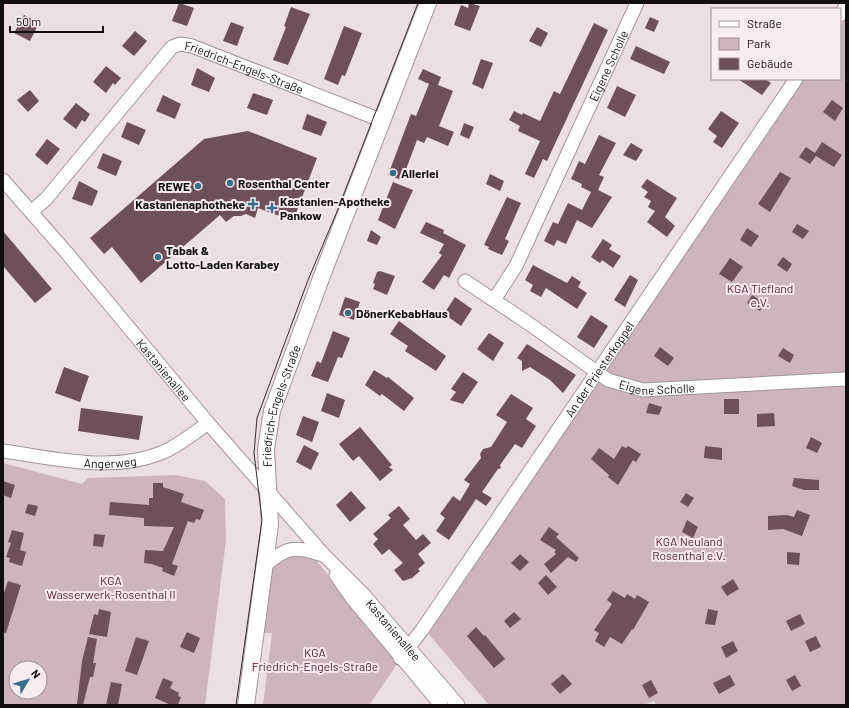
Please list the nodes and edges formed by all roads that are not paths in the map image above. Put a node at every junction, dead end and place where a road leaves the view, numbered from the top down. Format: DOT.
graph roads {
  1 [pos="428,3"];
  2 [pos="637,3"];
  3 [pos="795,80"];
  4 [pos="383,121"];
  5 [pos="3,180"];
  6 [pos="31,212"];
  7 [pos="465,281"];
  8 [pos="494,300"];
  9 [pos="597,371"];
  10 [pos="846,379"];
  11 [pos="208,423"];
  12 [pos="3,451"];
  13 [pos="269,491"];
  14 [pos="325,556"];
  15 [pos="265,565"];
  16 [pos="404,653"];
  17 [pos="246,705"];
  18 [pos="441,705"];
  19 [pos="458,705"];
  1 -- 4 [label="main road, Friedrich-Engels-Straße"];
  2 -- 8 [label="street, Eigene Scholle"];
  3 -- 9 [label="street, An der Priesterkoppel"];
  4 -- 6 [label="street, Friedrich-Engels-Straße"];
  4 -- 13 [label="main road, Friedrich-Engels-Straße"];
  5 -- 6 [label="street, Kastanienallee"];
  6 -- 11 [label="street, Kastanienallee"];
  7 -- 8 [label="street, Eigene Scholle"];
  8 -- 9 [label="street, Eigene Scholle"];
  9 -- 10 [label="street, Eigene Scholle"];
  9 -- 16 [label="street, An der Priesterkoppel"];
  11 -- 12 [label="street, Angerweg"];
  11 -- 13 [label="street, Kastanienallee"];
  13 -- 14 [label="street, Kastanienallee"];
  13 -- 15 [label="main road, Friedrich-Engels-Straße"];
  14 -- 15 [label="street"];
  14 -- 16 [label="street, Kastanienallee"];
  15 -- 17 [label="main road, Friedrich-Engels-Straße"];
  16 -- 18 [label="street, Kastanienallee"];
  16 -- 19 [label="street, Kastanienallee"];
}
